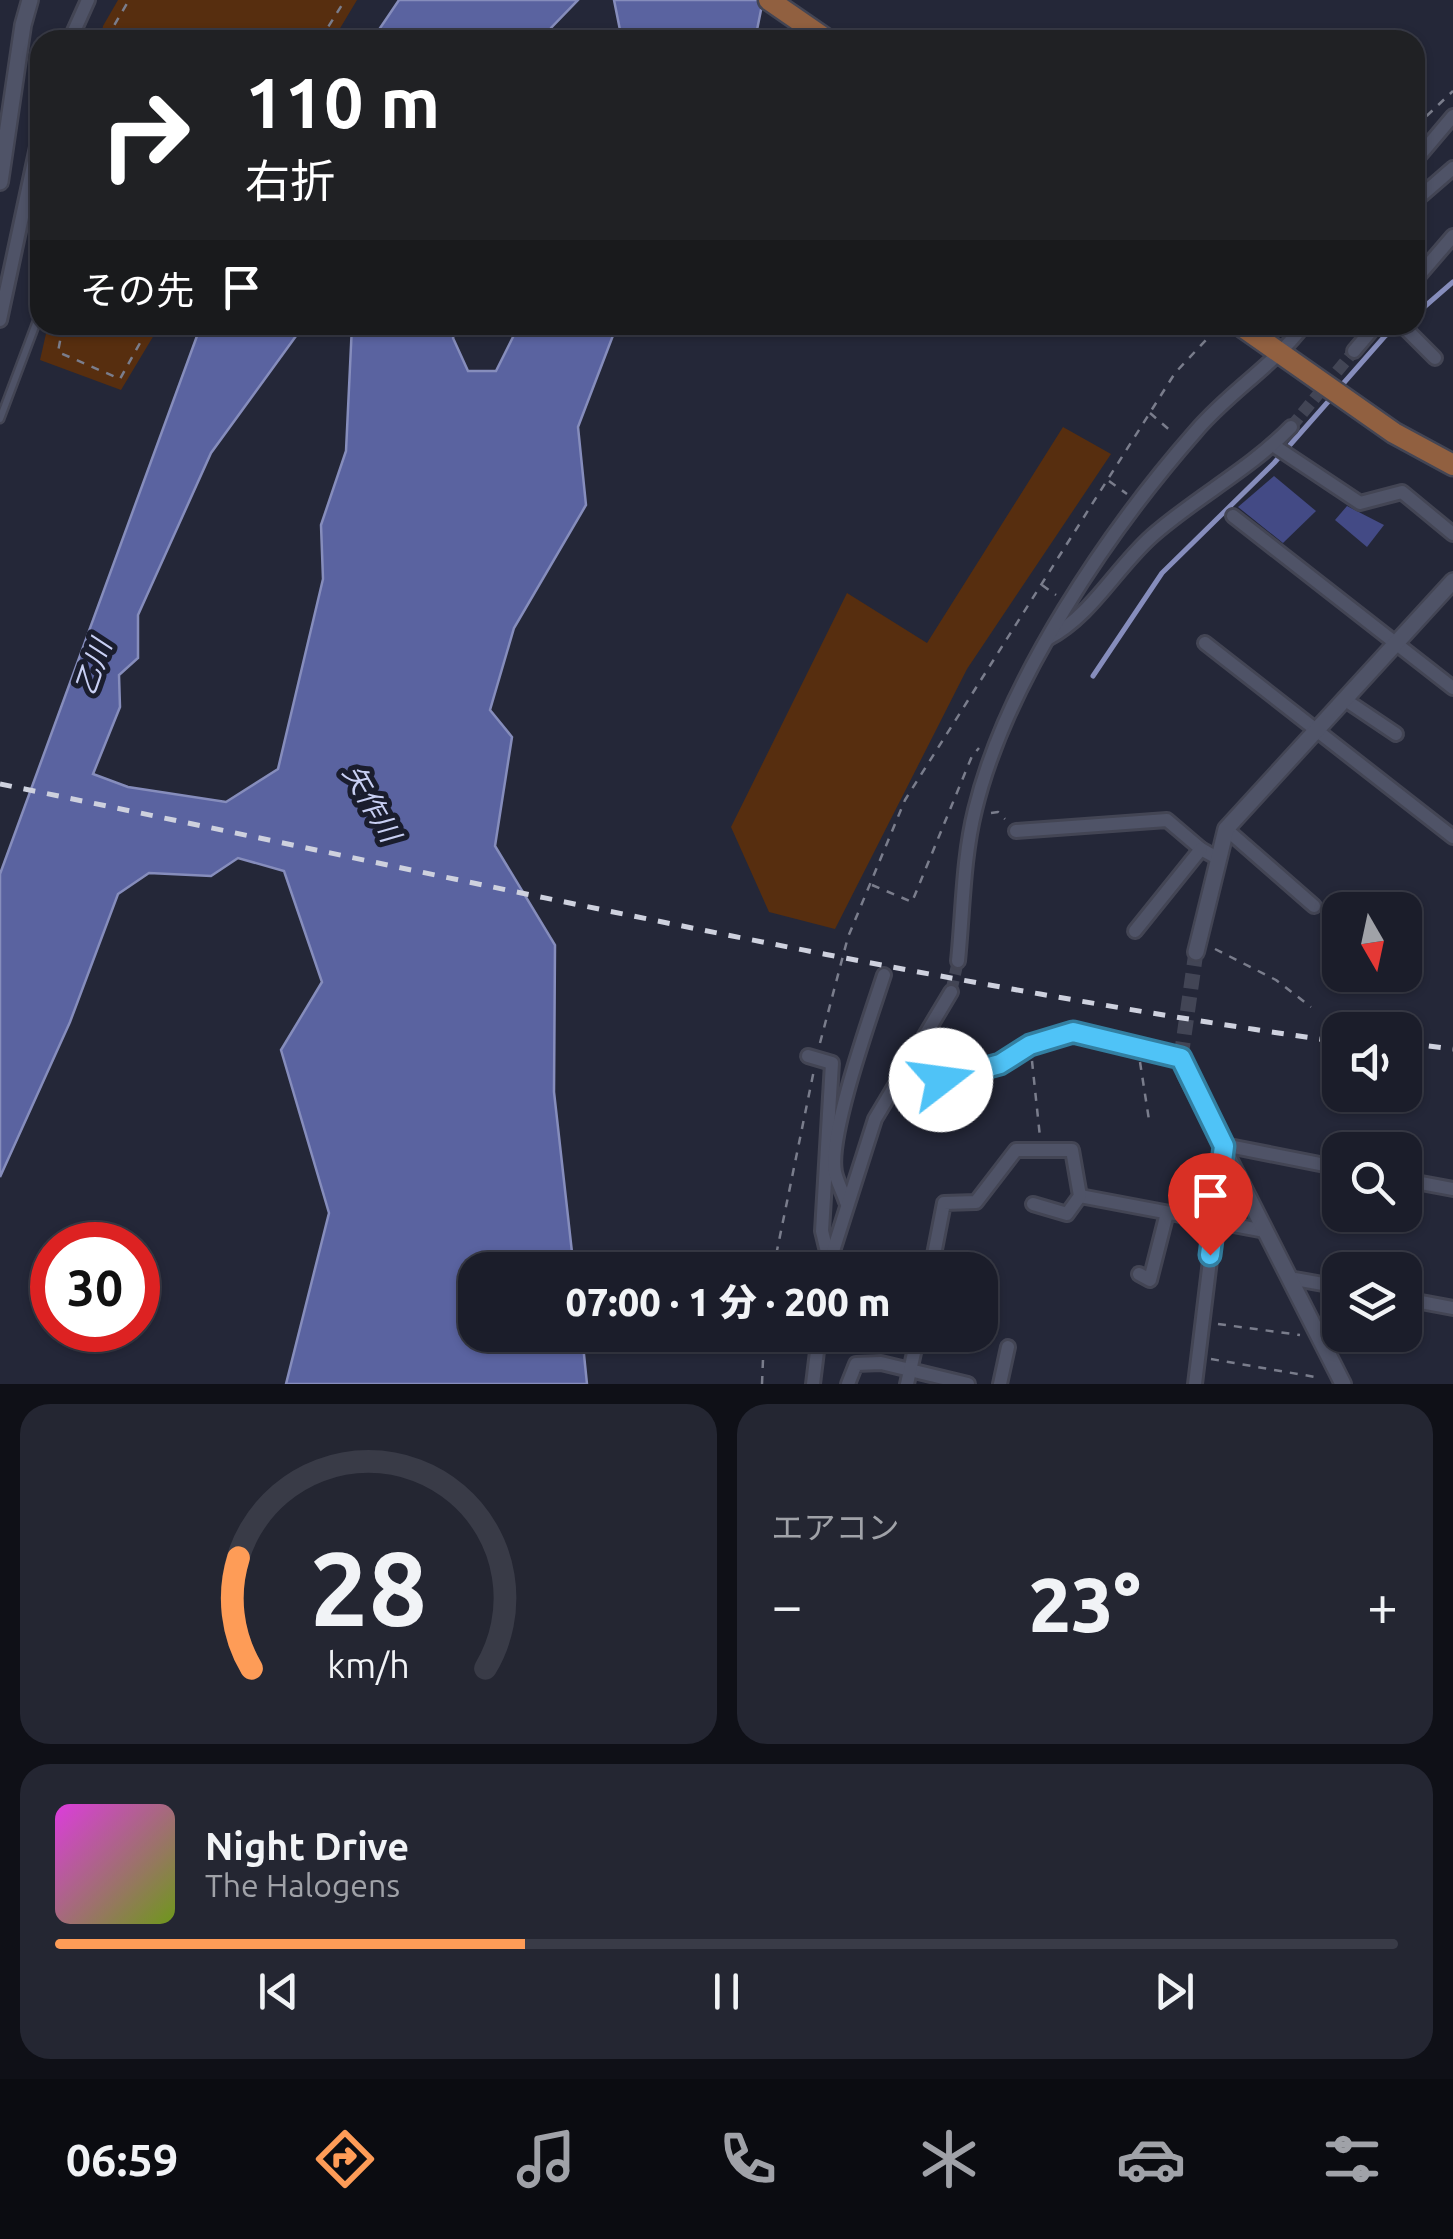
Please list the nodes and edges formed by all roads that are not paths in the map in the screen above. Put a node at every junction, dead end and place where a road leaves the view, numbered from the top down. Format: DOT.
graph roads {
  1 [pos="30,0"];
  2 [pos="88,0"];
  3 [pos="769,0"];
  4 [pos="74,30"];
  5 [pos="813,30"];
  6 [pos="1453,116"];
  7 [pos="1425,149"];
  8 [pos="1453,168"];
  9 [pos="30,180"];
  10 [pos="0,182"];
  11 [pos="1425,192"];
  12 [pos="1452,238"];
  13 [pos="1425,269"];
  14 [pos="0,320"];
  15 [pos="32,335"];
  16 [pos="1255,335"];
  17 [pos="1296,335"];
  18 [pos="1368,335"];
  19 [pos="1412,335"];
  20 [pos="1354,351"];
  21 [pos="1282,354"];
  22 [pos="1435,358"];
  23 [pos="0,418"];
  24 [pos="1290,427"];
  25 [pos="1272,445"];
  26 [pos="1453,465"];
  27 [pos="1233,516"];
  28 [pos="1453,534"];
  29 [pos="1453,581"];
  30 [pos="1046,639"];
  31 [pos="1205,643"];
  32 [pos="1394,644"];
  33 [pos="1453,688"];
  34 [pos="1344,699"];
  35 [pos="1315,731"];
  36 [pos="1396,734"];
  37 [pos="1226,830"];
  38 [pos="1016,831"];
  39 [pos="1453,837"];
  40 [pos="1201,849"];
  41 [pos="1219,859"];
  42 [pos="1314,906"];
  43 [pos="1134,931"];
  44 [pos="1197,946"];
  45 [pos="958,961"];
  46 [pos="884,974"];
  47 [pos="951,992"];
  48 [pos="812,1057"];
  49 [pos="1181,1058"];
  50 [pos="902,1079"];
  51 [pos="1224,1146"];
  52 [pos="1322,1165"];
  53 [pos="1422,1184"];
  54 [pos="1453,1190"];
  55 [pos="1080,1196"];
  56 [pos="846,1202"];
  57 [pos="1033,1204"];
  58 [pos="1167,1213"];
  59 [pos="1214,1222"];
  60 [pos="1265,1231"];
  61 [pos="825,1252"];
  62 [pos="831,1252"];
  63 [pos="934,1252"];
  64 [pos="1138,1274"];
  65 [pos="1289,1278"];
  66 [pos="1322,1284"];
  67 [pos="1422,1302"];
  68 [pos="1453,1308"];
  69 [pos="1008,1347"];
  70 [pos="817,1352"];
  71 [pos="914,1352"];
  72 [pos="909,1377"];
  73 [pos="1343,1383"];
  74 [pos="813,1384"];
  75 [pos="848,1384"];
  76 [pos="968,1384"];
  77 [pos="1000,1384"];
  78 [pos="1194,1384"];
  1 -- 10 [label="street"];
  2 -- 4 [label="street"];
  3 -- 5 [label="main road"];
  6 -- 7 [label="street"];
  8 -- 11 [label="street"];
  9 -- 14 [label="street"];
  12 -- 13 [label="street"];
  15 -- 23 [label="lane"];
  16 -- 21 [label="main road"];
  17 -- 21 [label="street"];
  18 -- 20 [label="street"];
  19 -- 22 [label="street"];
  21 -- 26 [label="main road"];
  21 -- 30 [label="street"];
  24 -- 25 [label="street"];
  25 -- 28 [label="street"];
  25 -- 30 [label="street"];
  27 -- 32 [label="street"];
  29 -- 32 [label="street"];
  30 -- 45 [label="street"];
  31 -- 35 [label="street"];
  32 -- 33 [label="street"];
  32 -- 34 [label="street"];
  34 -- 35 [label="street"];
  34 -- 36 [label="street"];
  35 -- 37 [label="street"];
  35 -- 39 [label="street"];
  37 -- 41 [label="street"];
  37 -- 42 [label="street"];
  38 -- 40 [label="street"];
  40 -- 41 [label="street"];
  40 -- 43 [label="street"];
  41 -- 44 [label="street"];
  46 -- 56 [label="street"];
  47 -- 50 [label="street"];
  48 -- 61 [label="street"];
  49 -- 50 [label="street"];
  49 -- 51 [label="street"];
  50 -- 56 [label="street"];
  51 -- 52 [label="street"];
  51 -- 59 [label="street"];
  51 -- 60 [label="street"];
  53 -- 54 [label="street"];
  55 -- 57 [label="street"];
  55 -- 58 [label="street"];
  55 -- 63 [label="street"];
  56 -- 62 [label="street"];
  58 -- 59 [label="street"];
  58 -- 64 [label="street"];
  59 -- 60 [label="street"];
  59 -- 78 [label="street"];
  60 -- 65 [label="street"];
  65 -- 66 [label="street"];
  65 -- 73 [label="street"];
  67 -- 68 [label="street"];
  69 -- 77 [label="street"];
  70 -- 74 [label="street"];
  71 -- 72 [label="street"];
  72 -- 75 [label="street"];
  72 -- 76 [label="street"];
}
